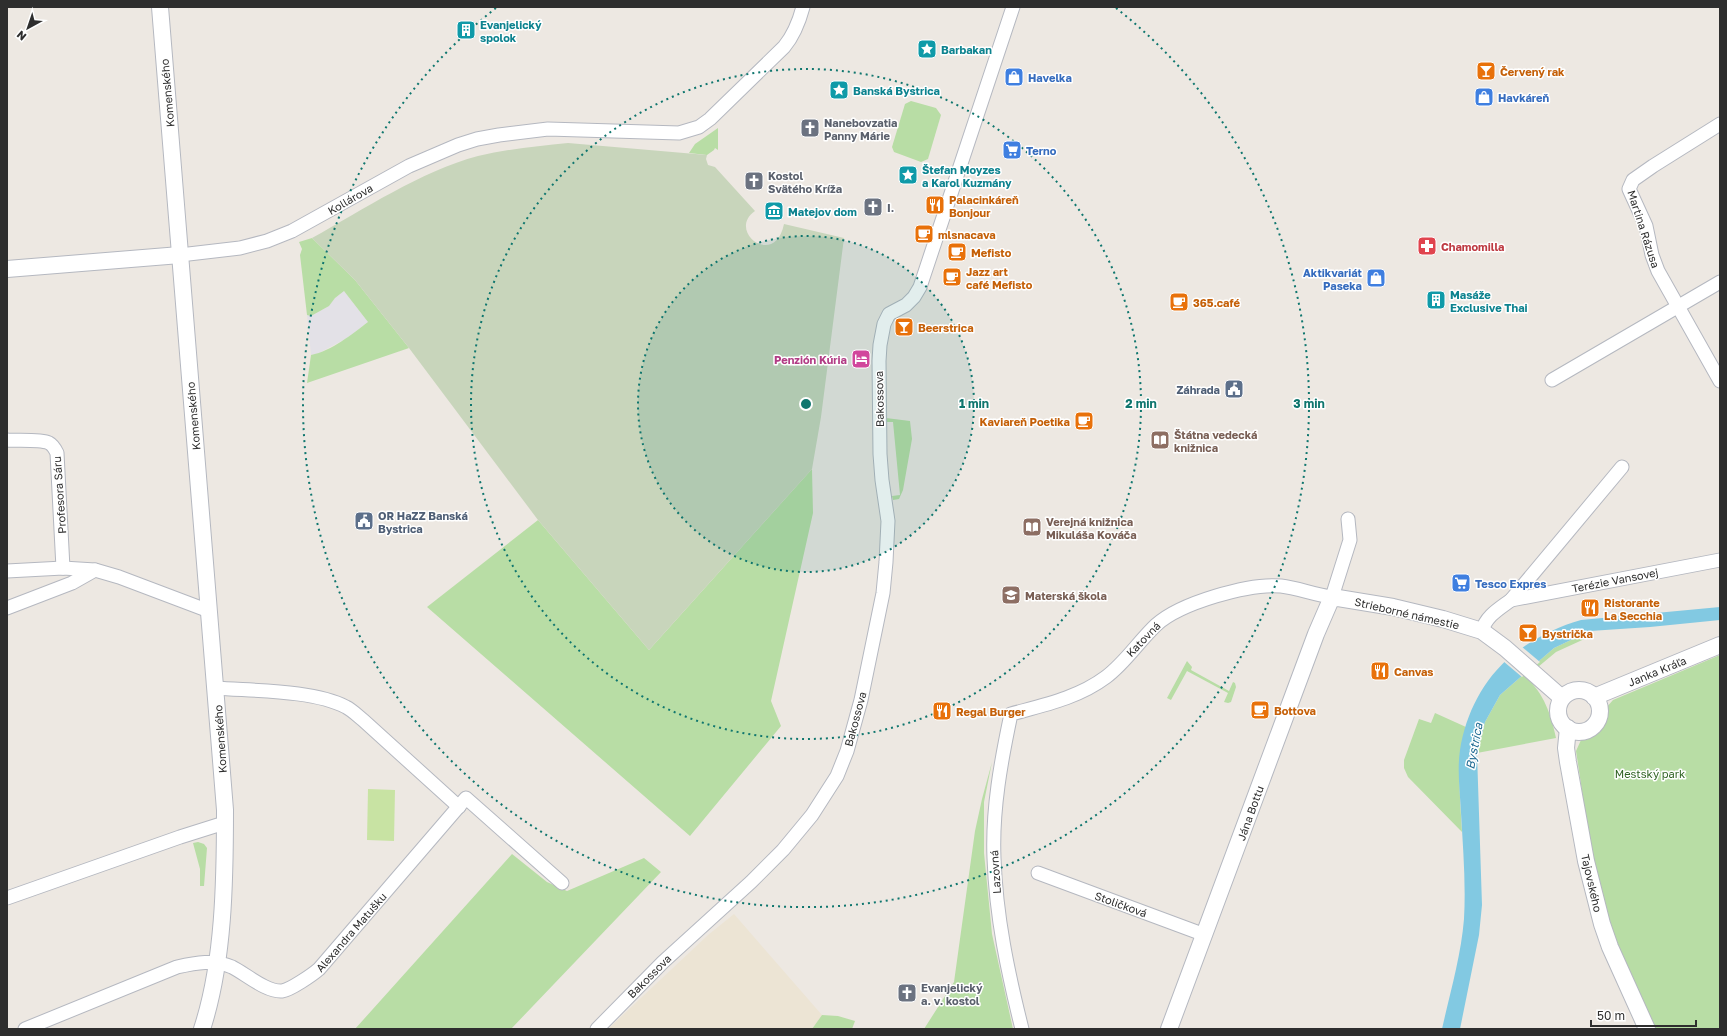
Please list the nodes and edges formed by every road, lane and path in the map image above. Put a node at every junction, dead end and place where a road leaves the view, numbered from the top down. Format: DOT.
graph roads {
  1 [pos="160,7"];
  2 [pos="803,7"];
  3 [pos="1013,7"];
  4 [pos="1720,124"];
  5 [pos="180,255"];
  6 [pos="7,269"];
  7 [pos="1720,282"];
  8 [pos="1678,306"];
  9 [pos="1552,380"];
  10 [pos="1720,380"];
  11 [pos="7,440"];
  12 [pos="1622,467"];
  13 [pos="1348,519"];
  14 [pos="1720,560"];
  15 [pos="63,568"];
  16 [pos="95,570"];
  17 [pos="7,571"];
  18 [pos="1332,597"];
  19 [pos="1511,600"];
  20 [pos="7,608"];
  21 [pos="209,611"];
  22 [pos="1482,631"];
  23 [pos="1720,645"];
  24 [pos="216,688"];
  25 [pos="1594,697"];
  26 [pos="1562,698"];
  27 [pos="1011,714"];
  28 [pos="1568,728"];
  29 [pos="459,807"];
  30 [pos="225,825"];
  31 [pos="1038,873"];
  32 [pos="562,883"];
  33 [pos="7,898"];
  34 [pos="1205,935"];
  35 [pos="216,963"];
  36 [pos="25,1029"];
  37 [pos="202,1029"];
  38 [pos="597,1029"];
  39 [pos="1022,1029"];
  40 [pos="1169,1029"];
  41 [pos="1647,1029"];
  1 -- 5 [label="street, Komenského"];
  2 -- 5 [label="street, Kollárova"];
  3 -- 38 [label="street, Bakossova"];
  4 -- 8 [label="street, Martina Rázusa"];
  5 -- 6 [label="street, Kollárova"];
  5 -- 21 [label="street, Komenského"];
  7 -- 8 [label="street"];
  8 -- 9 [label="street"];
  8 -- 10 [label="street, Martina Rázusa"];
  11 -- 15 [label="street, Profesora Sáru"];
  12 -- 19 [label="street, Terézie Vansovej"];
  13 -- 18 [label="street"];
  14 -- 19 [label="street, Terézie Vansovej"];
  15 -- 16 [label="street"];
  15 -- 17 [label="street"];
  16 -- 20 [label="street"];
  16 -- 21 [label="street"];
  18 -- 22 [label="street, Strieborné námestie"];
  18 -- 27 [label="street, Katovná"];
  18 -- 34 [label="street, Jána Bottu"];
  19 -- 22 [label="street, Terézie Vansovej"];
  21 -- 24 [label="street, Komenského"];
  22 -- 26 [label="street, Strieborné námestie"];
  23 -- 25 [label="street, Janka Kráľa"];
  24 -- 29 [label="street"];
  24 -- 30 [label="street, Komenského"];
  25 -- 26 [label="street"];
  25 -- 28 [label="street"];
  26 -- 28 [label="street"];
  27 -- 39 [label="street, Lazovná"];
  28 -- 41 [label="street, Tajovského"];
  29 -- 32 [label="street"];
  29 -- 35 [label="street, Alexandra Matušku"];
  30 -- 33 [label="street"];
  30 -- 35 [label="street, Komenského"];
  31 -- 34 [label="street, Stoličková"];
  34 -- 40 [label="street, Jána Bottu"];
  35 -- 36 [label="street"];
  35 -- 37 [label="street, Komenského"];
}
